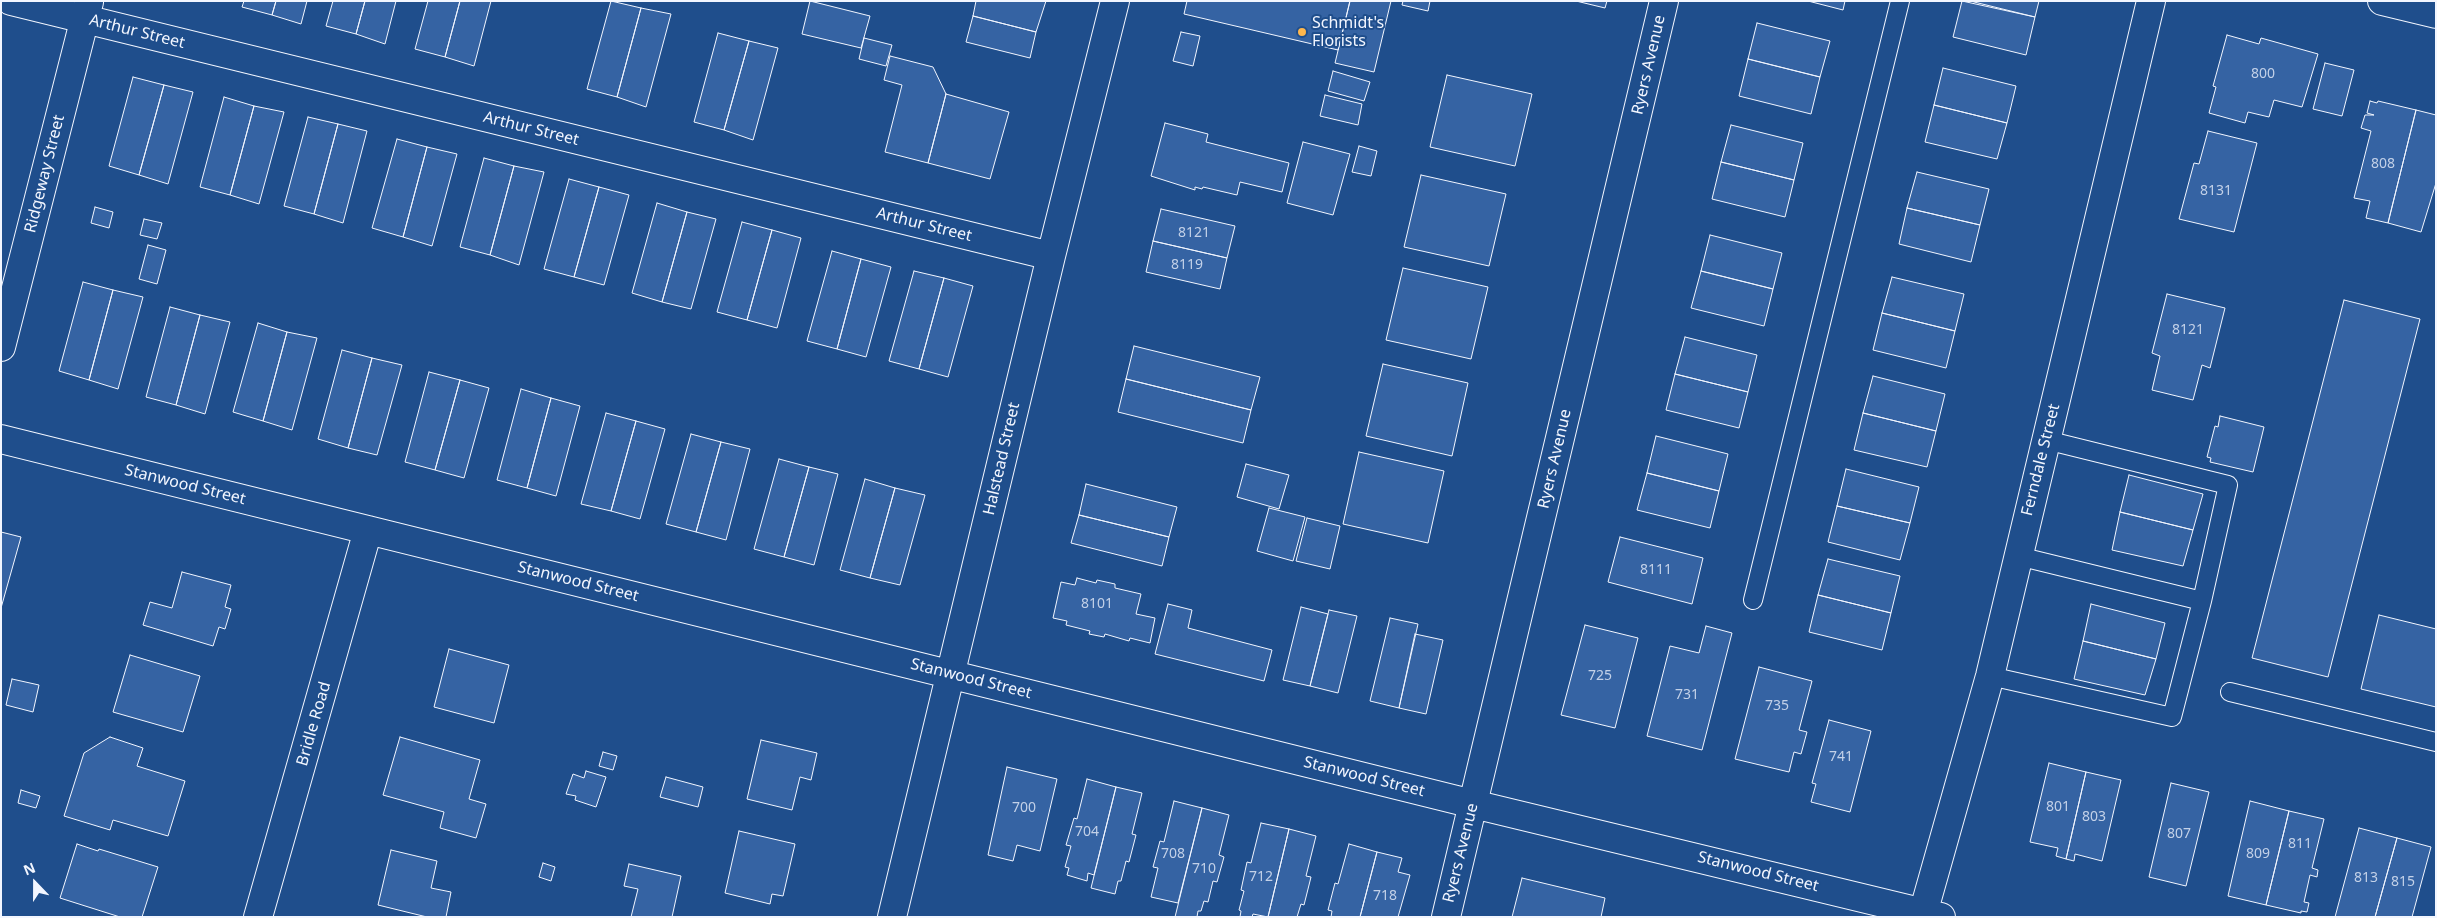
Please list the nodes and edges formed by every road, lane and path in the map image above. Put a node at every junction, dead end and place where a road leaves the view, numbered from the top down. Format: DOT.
graph roads {
  1 [pos="10,1"];
  2 [pos="1115,1"];
  3 [pos="1664,1"];
  4 [pos="1900,1"];
  5 [pos="2151,1"];
  6 [pos="2382,1"];
  7 [pos="87,10"];
  8 [pos="2436,14"];
  9 [pos="1051,256"];
  10 [pos="1,347"];
  11 [pos="1,439"];
  12 [pos="2046,440"];
  13 [pos="368,530"];
  14 [pos="2018,556"];
  15 [pos="1753,600"];
  16 [pos="2202,601"];
  17 [pos="951,674"];
  18 [pos="1990,676"];
  19 [pos="2230,692"];
  20 [pos="2436,742"];
  21 [pos="1473,804"];
  22 [pos="1929,915"];
  23 [pos="258,917"];
  24 [pos="892,917"];
  25 [pos="1446,917"];
  1 -- 7 [label="street, Arthur Street"];
  2 -- 9 [label="street, Halstead Street"];
  3 -- 21 [label="street, Ryers Avenue"];
  4 -- 15 [label="lane"];
  5 -- 12 [label="street, Ferndale Street"];
  6 -- 8 [label="street"];
  7 -- 9 [label="street, Arthur Street"];
  7 -- 10 [label="street, Ridgeway Street"];
  9 -- 17 [label="street, Halstead Street"];
  11 -- 13 [label="street, Stanwood Street"];
  12 -- 14 [label="street, Ferndale Street"];
  12 -- 16 [label="lane"];
  13 -- 17 [label="street, Stanwood Street"];
  13 -- 23 [label="street, Bridle Road"];
  14 -- 16 [label="lane"];
  14 -- 18 [label="street, Ferndale Street"];
  16 -- 18 [label="lane"];
  17 -- 21 [label="street, Stanwood Street"];
  17 -- 24 [label="street, Halstead Street"];
  18 -- 22 [label="street, Ferndale Street"];
  19 -- 20 [label="lane"];
  21 -- 22 [label="street, Stanwood Street"];
  21 -- 25 [label="street, Ryers Avenue"];
}
